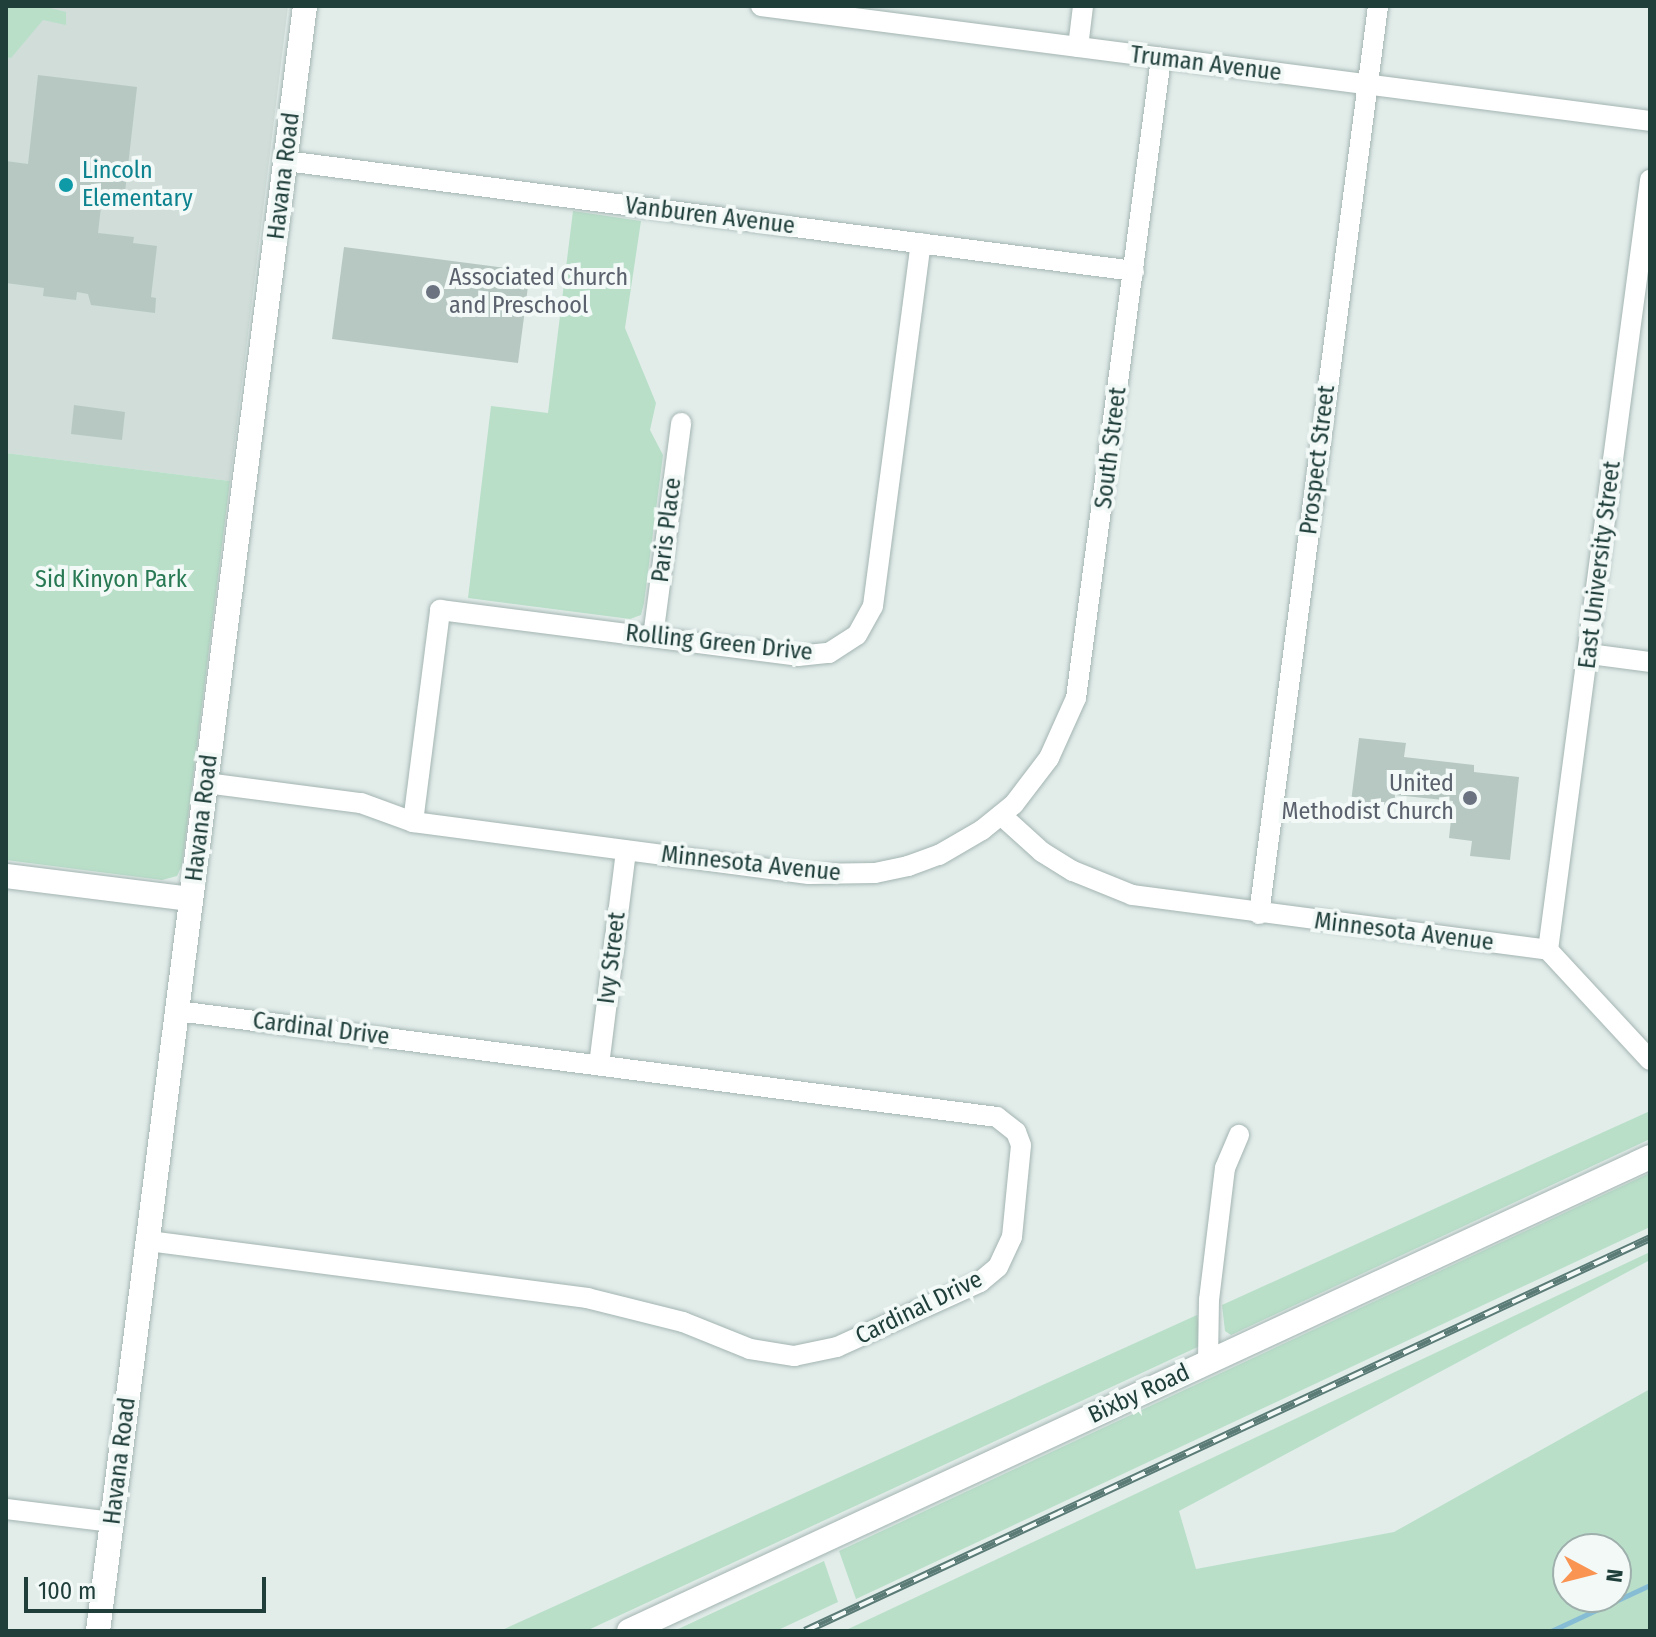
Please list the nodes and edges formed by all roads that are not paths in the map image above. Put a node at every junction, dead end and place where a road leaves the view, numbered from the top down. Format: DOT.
graph roads {
  1 [pos="305,6"];
  2 [pos="761,6"];
  3 [pos="1083,6"];
  4 [pos="1378,6"];
  5 [pos="837,11"];
  6 [pos="1078,47"];
  7 [pos="1161,58"];
  8 [pos="1367,85"];
  9 [pos="1650,121"];
  10 [pos="286,161"];
  11 [pos="1650,180"];
  12 [pos="921,243"];
  13 [pos="1134,271"];
  14 [pos="681,423"];
  15 [pos="653,637"];
  16 [pos="1589,654"];
  17 [pos="1650,662"];
  18 [pos="206,783"];
  19 [pos="1001,815"];
  20 [pos="413,822"];
  21 [pos="626,851"];
  22 [pos="6,876"];
  23 [pos="191,899"];
  24 [pos="1259,914"];
  25 [pos="1548,950"];
  26 [pos="177,1011"];
  27 [pos="1650,1060"];
  28 [pos="599,1065"];
  29 [pos="1239,1135"];
  30 [pos="1650,1157"];
  31 [pos="149,1241"];
  32 [pos="1208,1362"];
  33 [pos="6,1509"];
  34 [pos="112,1522"];
  35 [pos="98,1631"];
  36 [pos="629,1631"];
  1 -- 10 [label="street, Havana Road"];
  2 -- 5 [label="street, Truman Avenue"];
  3 -- 6 [label="street"];
  4 -- 8 [label="street, Prospect Street"];
  5 -- 6 [label="street, Truman Avenue"];
  6 -- 7 [label="street, Truman Avenue"];
  7 -- 8 [label="street, Truman Avenue"];
  7 -- 13 [label="street, South Street"];
  8 -- 9 [label="street, Truman Avenue"];
  8 -- 24 [label="street, Prospect Street"];
  10 -- 12 [label="street, Vanburen Avenue"];
  10 -- 18 [label="street, Havana Road"];
  11 -- 16 [label="street, East University Street"];
  12 -- 13 [label="street, Vanburen Avenue"];
  12 -- 15 [label="street, Rolling Green Drive"];
  13 -- 19 [label="street, South Street"];
  14 -- 15 [label="street, Paris Place"];
  15 -- 20 [label="street, Rolling Green Drive"];
  16 -- 17 [label="street"];
  16 -- 25 [label="street, East University Street"];
  18 -- 20 [label="street, Minnesota Avenue"];
  18 -- 23 [label="street, Havana Road"];
  19 -- 21 [label="street, Minnesota Avenue"];
  19 -- 24 [label="street, Minnesota Avenue"];
  20 -- 21 [label="street, Minnesota Avenue"];
  21 -- 28 [label="street, Ivy Street"];
  22 -- 23 [label="street"];
  23 -- 26 [label="street, Havana Road"];
  24 -- 25 [label="street, Minnesota Avenue"];
  25 -- 27 [label="street"];
  26 -- 28 [label="street, Cardinal Drive"];
  26 -- 31 [label="street, Havana Road"];
  28 -- 31 [label="street, Cardinal Drive"];
  29 -- 32 [label="street"];
  30 -- 32 [label="street, Bixby Road"];
  31 -- 34 [label="street, Havana Road"];
  32 -- 36 [label="street, Bixby Road"];
  33 -- 34 [label="street"];
  34 -- 35 [label="street, Havana Road"];
}
